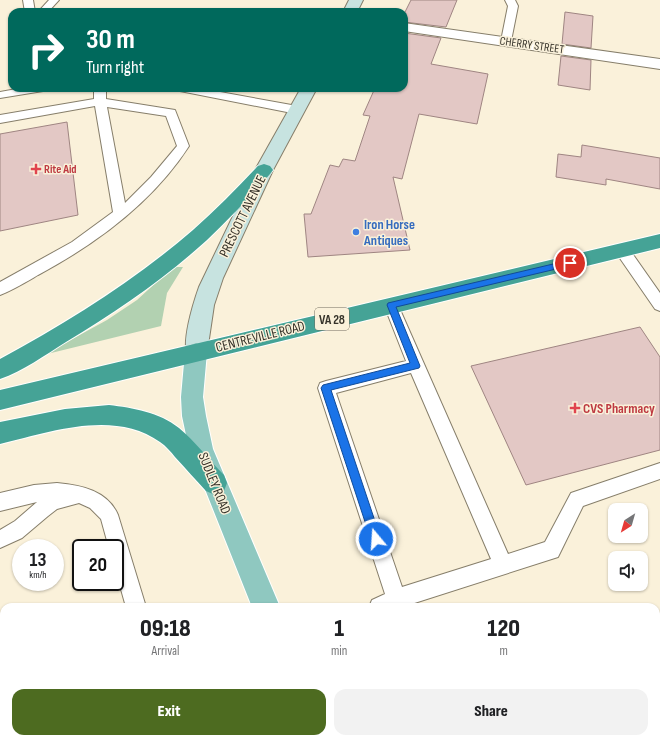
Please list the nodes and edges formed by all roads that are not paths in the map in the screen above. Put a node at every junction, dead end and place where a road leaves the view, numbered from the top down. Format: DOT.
graph roads {
  1 [pos="54,0"];
  2 [pos="510,0"];
  3 [pos="47,8"];
  4 [pos="408,27"];
  5 [pos="506,41"];
  6 [pos="660,64"];
  7 [pos="18,92"];
  8 [pos="100,92"];
  9 [pos="201,92"];
  10 [pos="307,92"];
  11 [pos="0,95"];
  12 [pos="100,102"];
  13 [pos="297,110"];
  14 [pos="0,119"];
  15 [pos="264,170"];
  16 [pos="120,214"];
  17 [pos="660,241"];
  18 [pos="622,250"];
  19 [pos="0,289"];
  20 [pos="391,305"];
  21 [pos="660,305"];
  22 [pos="196,352"];
  23 [pos="416,366"];
  24 [pos="0,370"];
  25 [pos="0,400"];
  26 [pos="0,433"];
  27 [pos="660,471"];
  28 [pos="215,483"];
  29 [pos="82,495"];
  30 [pos="0,502"];
  31 [pos="0,539"];
  32 [pos="503,566"];
  33 [pos="135,603"];
  34 [pos="264,603"];
  35 [pos="388,603"];
  36 [pos="453,743"];
  37 [pos="466,743"];
  1 -- 3 [label="lane"];
  2 -- 5 [label="lane"];
  4 -- 5 [label="street, CHERRY STREET"];
  5 -- 6 [label="street, CHERRY STREET"];
  7 -- 11 [label="lane"];
  8 -- 12 [label="lane"];
  9 -- 13 [label="lane"];
  10 -- 13 [label="main road, PRESCOTT AVENUE"];
  12 -- 14 [label="lane"];
  12 -- 16 [label="lane"];
  12 -- 16 [label="lane"];
  13 -- 15 [label="main road, PRESCOTT AVENUE"];
  15 -- 22 [label="main road, PRESCOTT AVENUE"];
  15 -- 24 [label="highway"];
  16 -- 19 [label="lane"];
  17 -- 18 [label="highway, CENTREVILLE ROAD / VA 28"];
  18 -- 20 [label="highway, CENTREVILLE ROAD / VA 28"];
  18 -- 21 [label="lane"];
  20 -- 22 [label="highway, CENTREVILLE ROAD / VA 28"];
  20 -- 23 [label="lane"];
  22 -- 25 [label="highway, CENTREVILLE ROAD / VA 28"];
  22 -- 28 [label="main road, SUDLEY ROAD"];
  23 -- 32 [label="lane"];
  23 -- 35 [label="lane"];
  26 -- 28 [label="highway"];
  27 -- 32 [label="lane"];
  28 -- 34 [label="main road, SUDLEY ROAD"];
  29 -- 30 [label="lane"];
  29 -- 31 [label="lane"];
  29 -- 33 [label="lane"];
  32 -- 35 [label="lane"];
  36 -- 37 [label="lane"];
}
